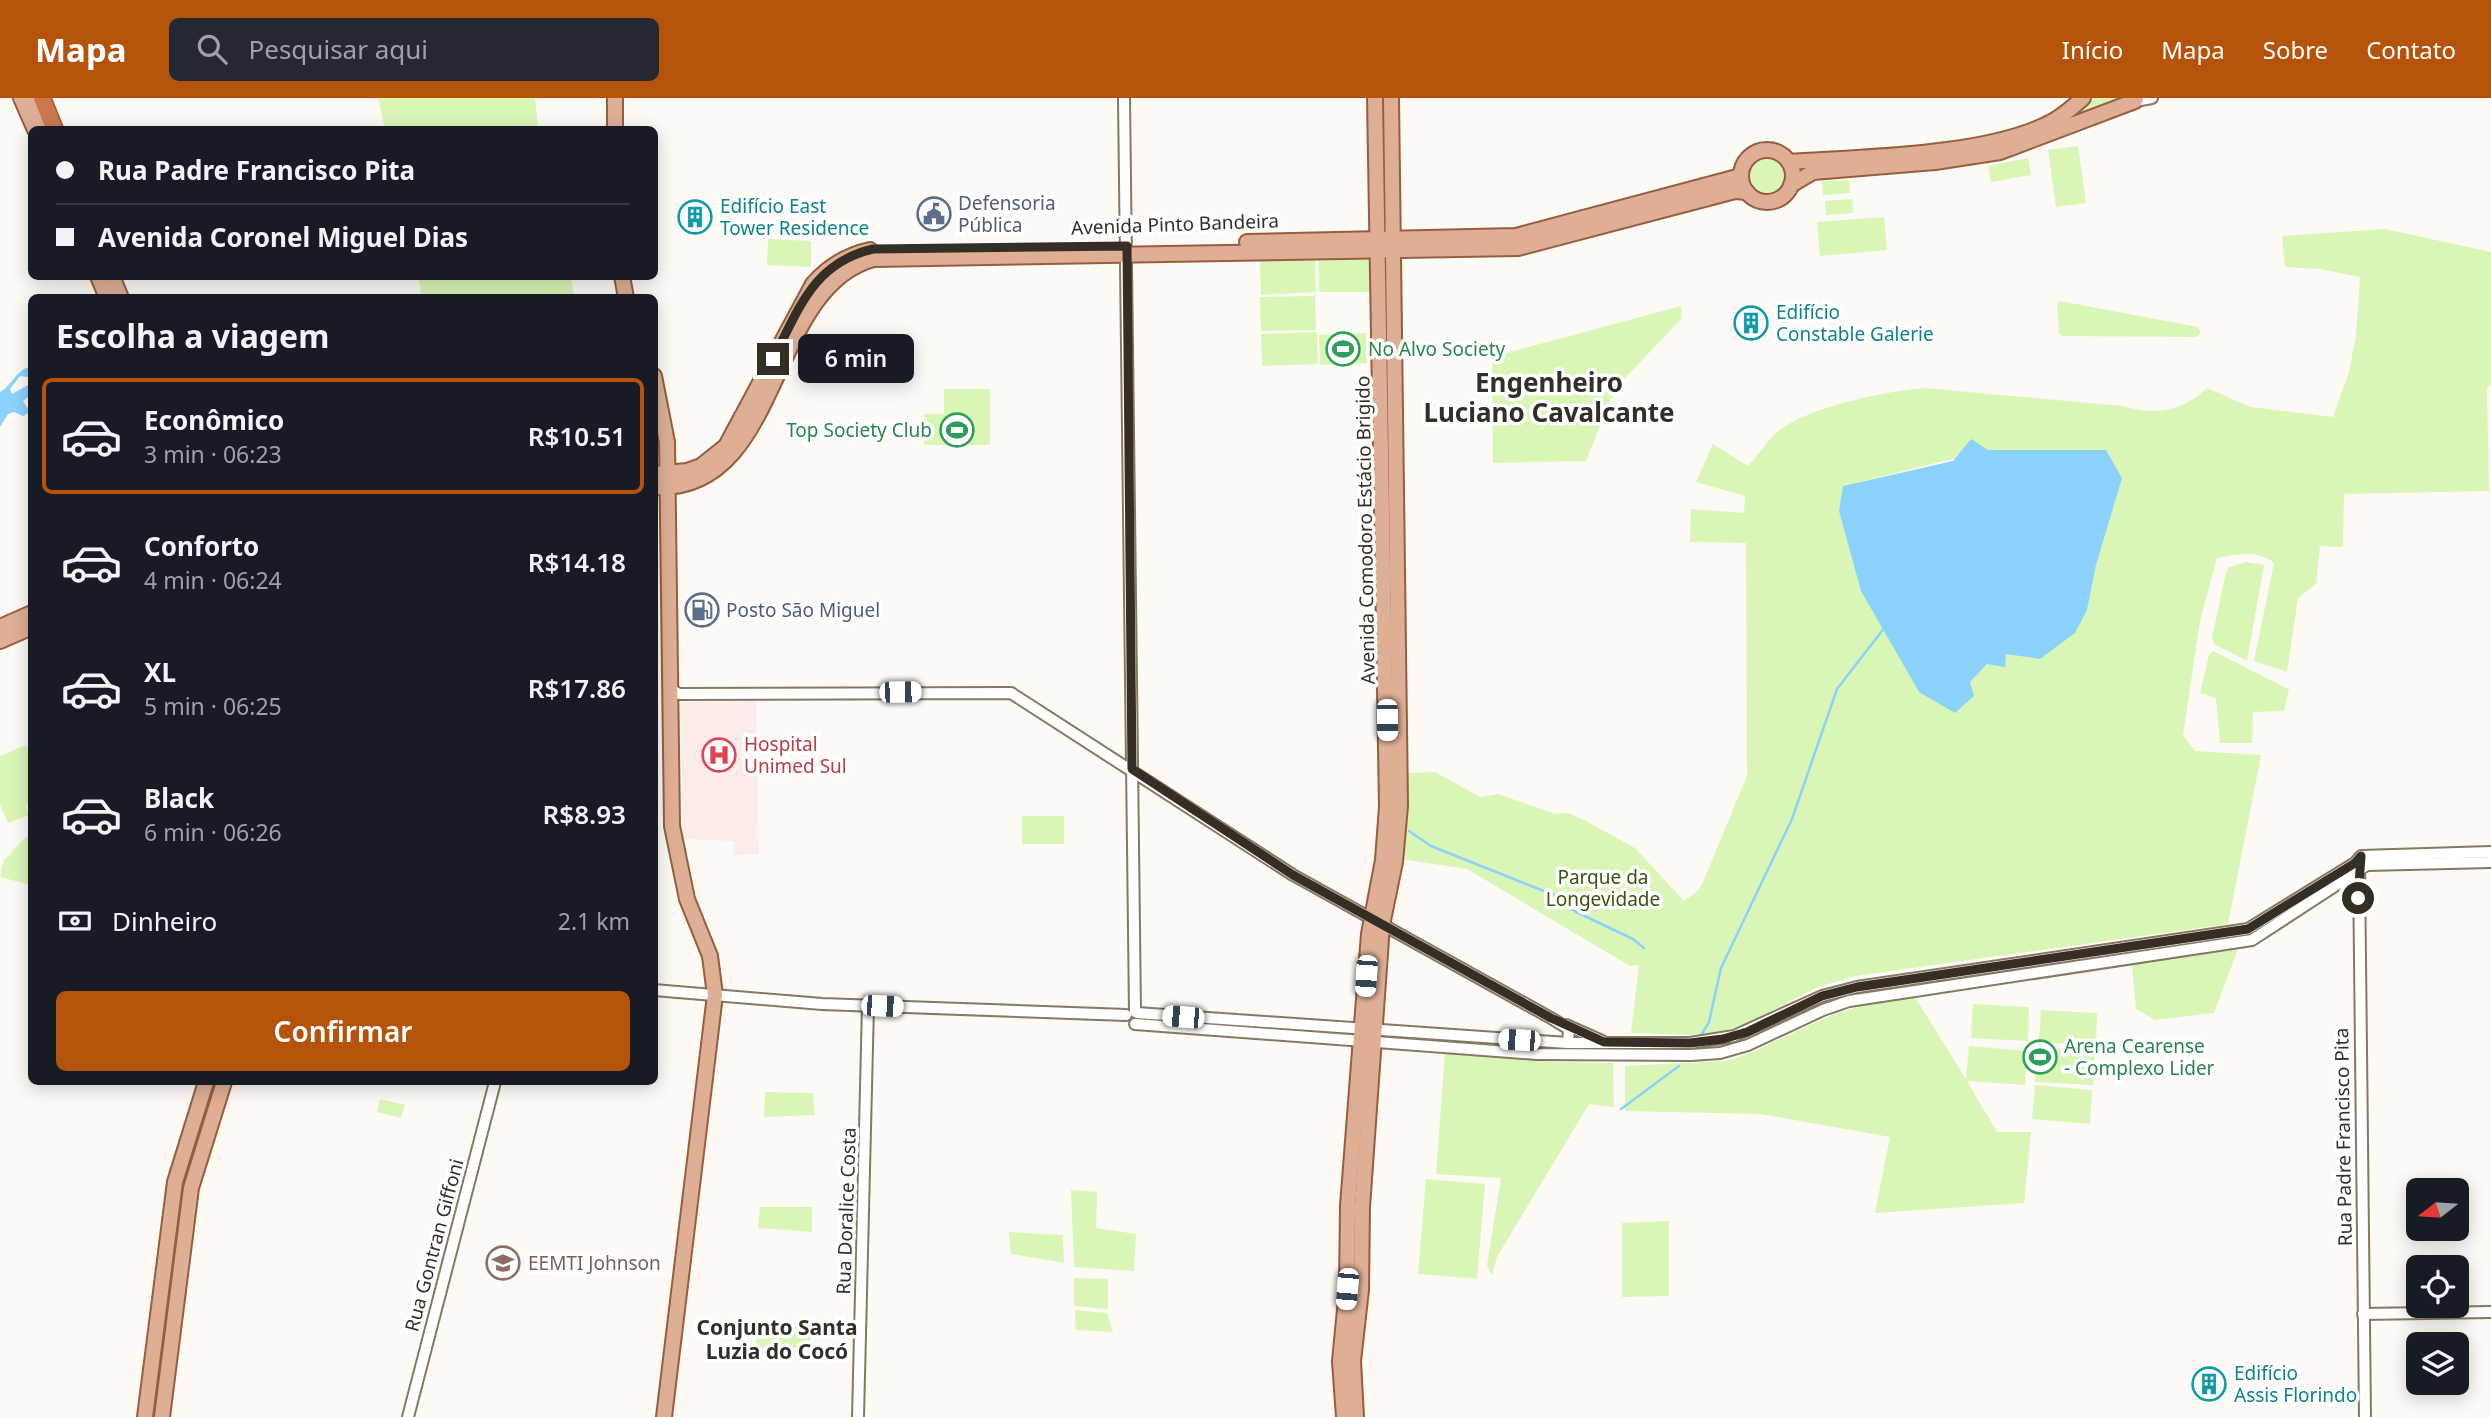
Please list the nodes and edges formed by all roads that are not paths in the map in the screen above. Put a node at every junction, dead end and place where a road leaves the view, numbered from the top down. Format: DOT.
graph roads {
  1 [pos="22,98"];
  2 [pos="34,98"];
  3 [pos="42,98"];
  4 [pos="615,98"];
  5 [pos="1124,98"];
  6 [pos="1376,98"];
  7 [pos="1391,98"];
  8 [pos="2083,98"];
  9 [pos="2152,98"];
  10 [pos="2135,100"];
  11 [pos="33,126"];
  12 [pos="44,126"];
  13 [pos="53,126"];
  14 [pos="615,126"];
  15 [pos="1969,151"];
  16 [pos="1789,162"];
  17 [pos="1862,162"];
  18 [pos="1741,176"];
  19 [pos="1791,185"];
  20 [pos="1747,192"];
  21 [pos="1638,210"];
  22 [pos="1379,244"];
  23 [pos="1394,244"];
  24 [pos="1127,250"];
  25 [pos="658,392"];
  26 [pos="661,481"];
  27 [pos="28,615"];
  28 [pos="0,627"];
  29 [pos="28,629"];
  30 [pos="0,641"];
  31 [pos="669,688"];
  32 [pos="1132,769"];
  33 [pos="2491,852"];
  34 [pos="2361,856"];
  35 [pos="2491,862"];
  36 [pos="2358,871"];
  37 [pos="2298,905"];
  38 [pos="1376,922"];
  39 [pos="2248,935"];
  40 [pos="2046,958"];
  41 [pos="2047,971"];
  42 [pos="658,990"];
  43 [pos="715,995"];
  44 [pos="868,1005"];
  45 [pos="1131,1016"];
  46 [pos="1551,1018"];
  47 [pos="1368,1035"];
  48 [pos="1495,1039"];
  49 [pos="1604,1042"];
  50 [pos="1568,1043"];
  51 [pos="1493,1051"];
  52 [pos="204,1085"];
  53 [pos="223,1085"];
  54 [pos="494,1085"];
  55 [pos="2491,1311"];
  56 [pos="2363,1314"];
  57 [pos="156,1320"];
  58 [pos="172,1322"];
  59 [pos="152,1345"];
  60 [pos="169,1348"];
  61 [pos="1346,1361"];
  62 [pos="145,1417"];
  63 [pos="162,1417"];
  64 [pos="408,1417"];
  65 [pos="664,1417"];
  66 [pos="858,1417"];
  67 [pos="1344,1417"];
  68 [pos="1356,1417"];
  69 [pos="2365,1417"];
  1 -- 11 [label="main road"];
  2 -- 12 [label="main road"];
  3 -- 13 [label="highway"];
  4 -- 14 [label="main road"];
  5 -- 24 [label="street"];
  6 -- 22 [label="main road, Avenida Comodoro Estácio Brigido"];
  7 -- 23 [label="main road, Avenida Comodoro Estácio Brigido"];
  8 -- 15 [label="main road"];
  9 -- 10 [label="street"];
  10 -- 15 [label="main road"];
  15 -- 17 [label="main road"];
  16 -- 17 [label="main road"];
  16 -- 18 [label="main road"];
  16 -- 19 [label="main road"];
  17 -- 19 [label="main road"];
  18 -- 20 [label="main road"];
  18 -- 21 [label="main road"];
  19 -- 20 [label="main road"];
  20 -- 21 [label="main road"];
  21 -- 23 [label="main road, Avenida Pinto Bandeira"];
  22 -- 23 [label="main road, Avenida Pinto Bandeira"];
  22 -- 24 [label="main road, Avenida Pinto Bandeira"];
  22 -- 38 [label="main road, Avenida Comodoro Estácio Brigido"];
  23 -- 38 [label="main road, Avenida Comodoro Estácio Brigido"];
  24 -- 26 [label="main road, Avenida Pinto Bandeira"];
  24 -- 32 [label="street"];
  25 -- 26 [label="main road"];
  26 -- 31 [label="main road"];
  27 -- 28 [label="main road"];
  29 -- 30 [label="main road"];
  31 -- 32 [label="street"];
  31 -- 43 [label="main road"];
  32 -- 38 [label="street"];
  32 -- 45 [label="street"];
  33 -- 34 [label="street"];
  34 -- 36 [label="street, Rua Padre Francisco Pita"];
  34 -- 37 [label="street"];
  35 -- 36 [label="street"];
  36 -- 37 [label="street"];
  36 -- 56 [label="street, Rua Padre Francisco Pita"];
  37 -- 39 [label="street"];
  38 -- 46 [label="street"];
  38 -- 47 [label="main road"];
  39 -- 40 [label="street"];
  39 -- 41 [label="street"];
  40 -- 41 [label="street"];
  40 -- 49 [label="street"];
  41 -- 51 [label="street"];
  42 -- 43 [label="street"];
  43 -- 44 [label="street"];
  43 -- 65 [label="main road"];
  44 -- 45 [label="street"];
  44 -- 66 [label="street, Rua Doralice Costa"];
  45 -- 47 [label="street"];
  46 -- 49 [label="street"];
  46 -- 50 [label="street"];
  47 -- 48 [label="street"];
  47 -- 51 [label="street"];
  47 -- 61 [label="main road"];
  48 -- 50 [label="street"];
  48 -- 51 [label="street"];
  49 -- 50 [label="street"];
  52 -- 57 [label="main road"];
  53 -- 58 [label="main road"];
  54 -- 64 [label="street, Rua Gontran Giffoni"];
  55 -- 56 [label="street"];
  56 -- 69 [label="street, Rua Padre Francisco Pita"];
  57 -- 58 [label="main road"];
  57 -- 59 [label="main road"];
  58 -- 60 [label="main road"];
  59 -- 60 [label="main road"];
  59 -- 62 [label="main road"];
  60 -- 63 [label="main road"];
  61 -- 67 [label="main road"];
  61 -- 68 [label="main road"];
}
